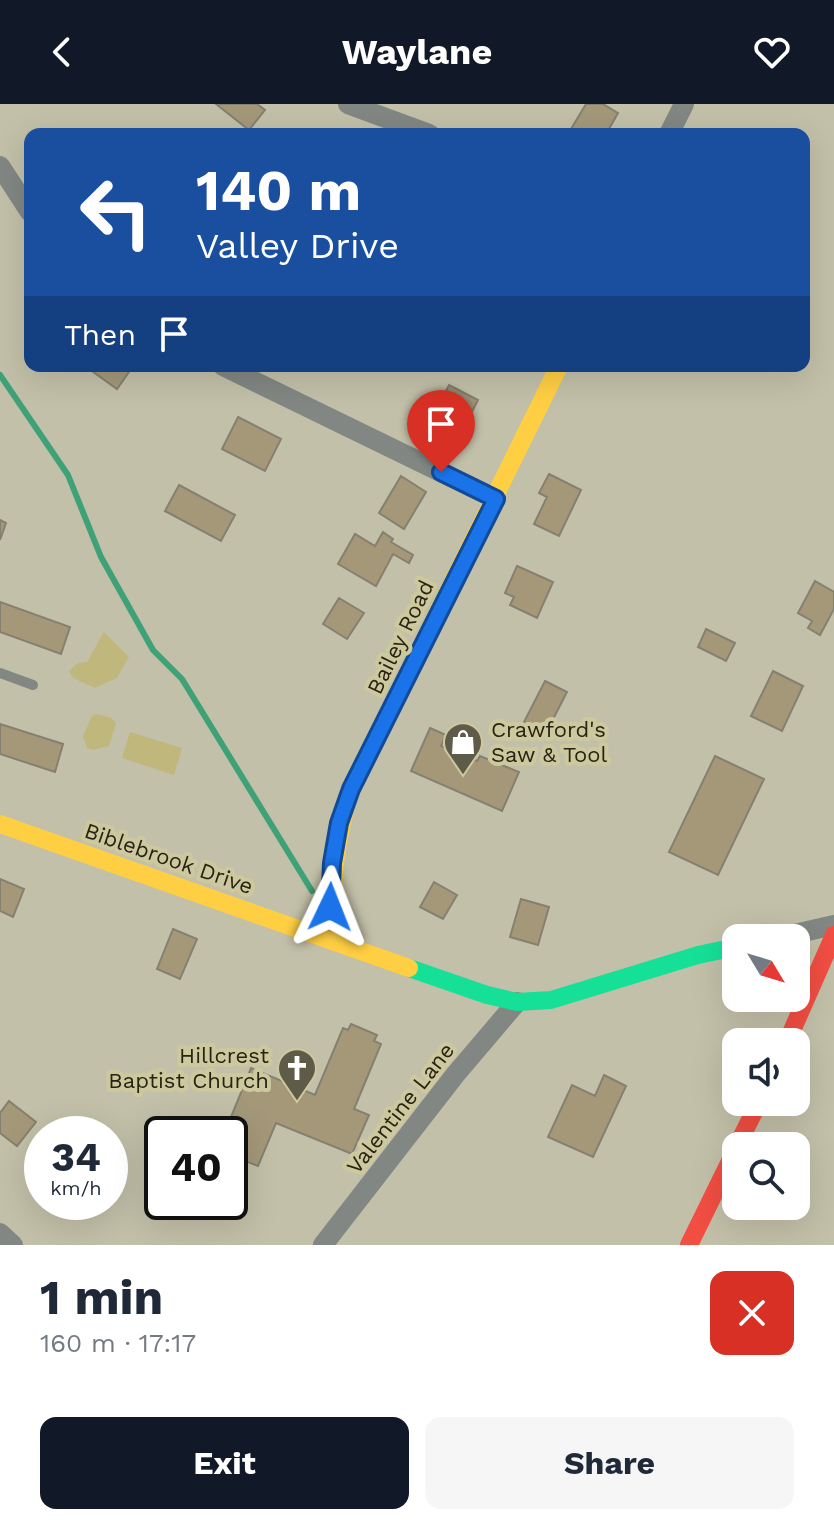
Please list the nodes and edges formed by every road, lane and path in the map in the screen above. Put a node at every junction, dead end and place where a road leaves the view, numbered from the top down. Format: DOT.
graph roads {
  1 [pos="348,104"];
  2 [pos="684,104"];
  3 [pos="413,128"];
  4 [pos="672,128"];
  5 [pos="0,166"];
  6 [pos="24,203"];
  7 [pos="235,372"];
  8 [pos="556,372"];
  9 [pos="496,499"];
  10 [pos="0,673"];
  11 [pos="33,685"];
  12 [pos="0,824"];
  13 [pos="834,925"];
  14 [pos="810,930"];
  15 [pos="834,935"];
  16 [pos="335,941"];
  17 [pos="722,950"];
  18 [pos="517,1002"];
  19 [pos="793,1028"];
  20 [pos="722,1178"];
  21 [pos="722,1202"];
  22 [pos="0,1233"];
  23 [pos="13,1245"];
  24 [pos="323,1245"];
  25 [pos="689,1245"];
  26 [pos="705,1245"];
  1 -- 3 [label="street"];
  2 -- 4 [label="street"];
  5 -- 6 [label="street"];
  7 -- 9 [label="street"];
  8 -- 9 [label="street, Bailey Road"];
  9 -- 16 [label="street, Bailey Road"];
  10 -- 11 [label="lane"];
  12 -- 16 [label="street, Biblebrook Drive"];
  13 -- 14 [label="street"];
  15 -- 19 [label="street"];
  16 -- 18 [label="street, Biblebrook Drive"];
  17 -- 18 [label="street, Biblebrook Drive"];
  18 -- 24 [label="street, Valentine Lane"];
  20 -- 25 [label="street"];
  21 -- 26 [label="street"];
  22 -- 23 [label="street"];
}
